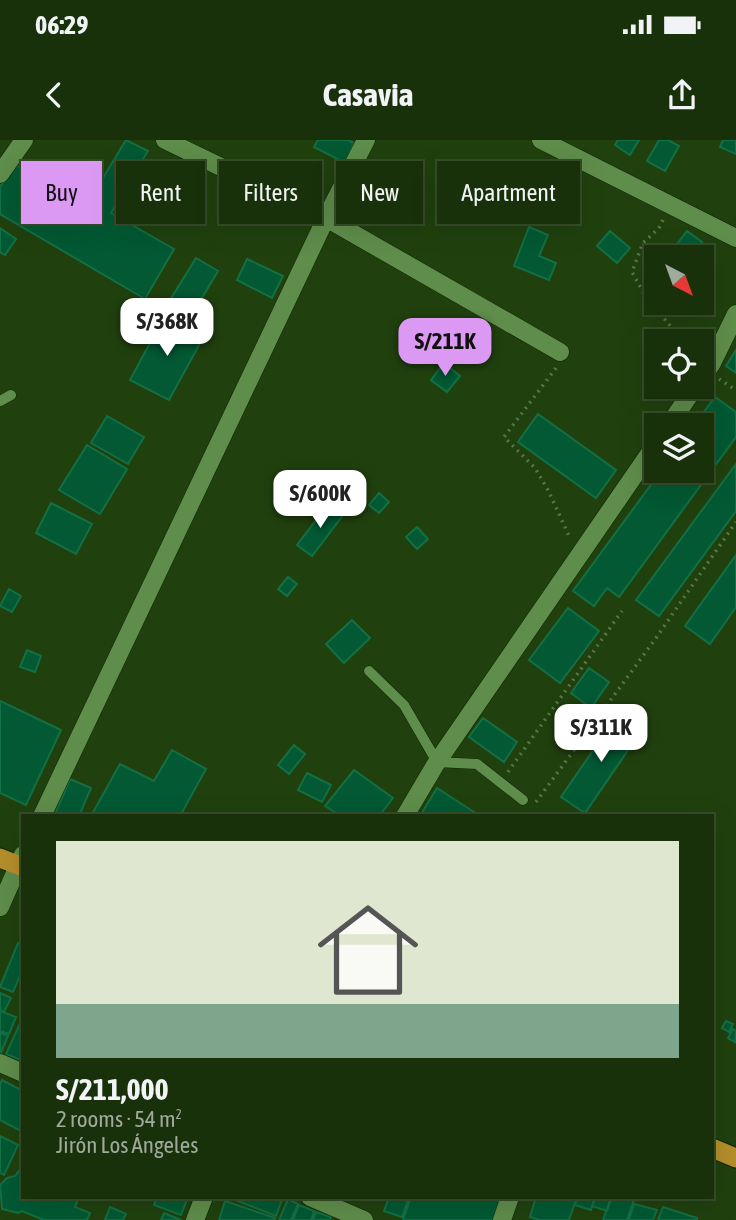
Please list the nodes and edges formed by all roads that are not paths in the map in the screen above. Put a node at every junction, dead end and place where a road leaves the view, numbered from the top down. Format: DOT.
graph roads {
  1 [pos="24,140"];
  2 [pos="165,140"];
  3 [pos="366,140"];
  4 [pos="548,141"];
  5 [pos="0,174"];
  6 [pos="326,218"];
  7 [pos="736,238"];
  8 [pos="736,314"];
  9 [pos="560,352"];
  10 [pos="714,359"];
  11 [pos="11,395"];
  12 [pos="0,401"];
  13 [pos="644,462"];
  14 [pos="369,671"];
  15 [pos="437,762"];
  16 [pos="523,800"];
  17 [pos="43,814"];
  18 [pos="406,814"];
  19 [pos="16,861"];
  20 [pos="0,907"];
  21 [pos="0,1063"];
  22 [pos="21,1072"];
  23 [pos="714,1150"];
  24 [pos="736,1158"];
  25 [pos="203,1199"];
  26 [pos="315,1199"];
  27 [pos="509,1199"];
  28 [pos="195,1220"];
  29 [pos="365,1220"];
  30 [pos="502,1220"];
  1 -- 5 [label="street"];
  2 -- 6 [label="street"];
  3 -- 6 [label="street"];
  4 -- 7 [label="street"];
  6 -- 9 [label="street"];
  6 -- 17 [label="street"];
  8 -- 10 [label="street"];
  11 -- 12 [label="lane"];
  13 -- 15 [label="street"];
  14 -- 15 [label="lane"];
  15 -- 16 [label="lane"];
  15 -- 18 [label="street"];
  19 -- 20 [label="street"];
  21 -- 22 [label="street"];
  23 -- 24 [label="highway"];
  25 -- 28 [label="street"];
  26 -- 29 [label="street"];
  27 -- 30 [label="street"];
}
